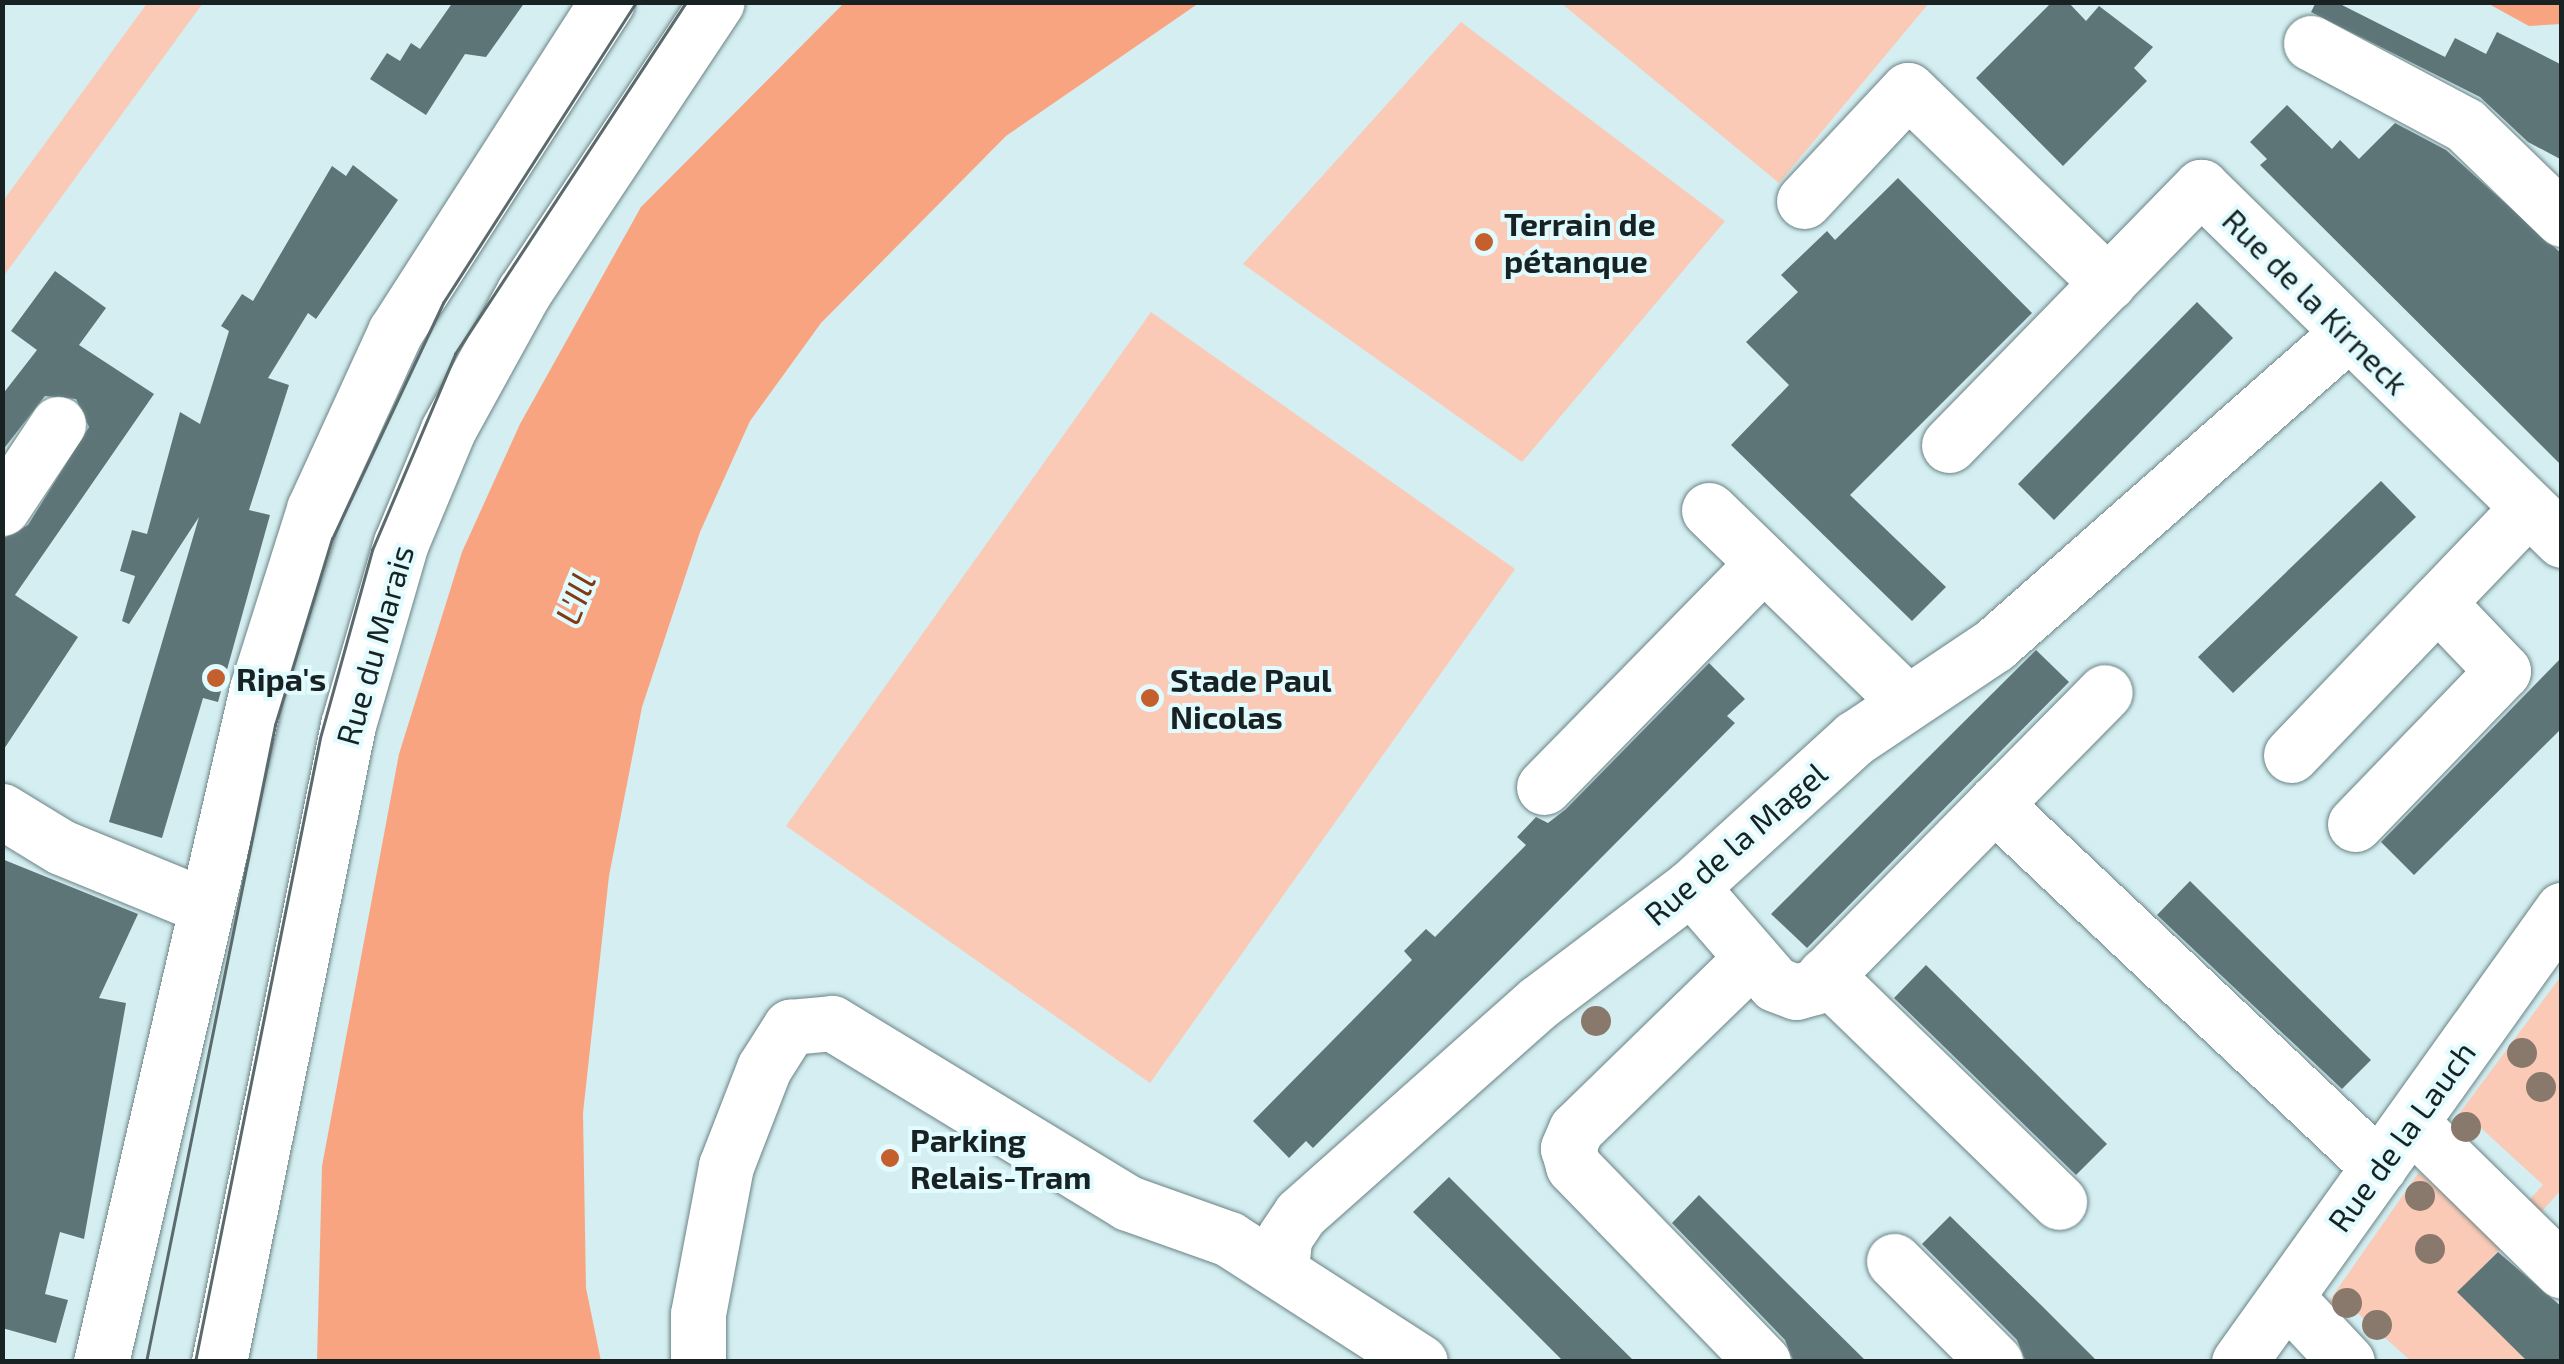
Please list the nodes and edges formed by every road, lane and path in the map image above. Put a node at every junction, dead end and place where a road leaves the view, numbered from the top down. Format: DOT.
graph roads {
  1 [pos="607,2"];
  2 [pos="717,2"];
  3 [pos="2311,43"];
  4 [pos="1804,201"];
  5 [pos="2562,219"];
  6 [pos="2108,283"];
  7 [pos="2348,333"];
  8 [pos="58,424"];
  9 [pos="1948,445"];
  10 [pos="2,508"];
  11 [pos="1709,510"];
  12 [pos="2545,524"];
  13 [pos="1763,562"];
  14 [pos="2437,602"];
  15 [pos="2105,692"];
  16 [pos="1906,701"];
  17 [pos="2291,755"];
  18 [pos="1544,787"];
  19 [pos="1994,804"];
  20 [pos="2,811"];
  21 [pos="2354,824"];
  22 [pos="1692,887"];
  23 [pos="206,906"];
  24 [pos="2562,910"];
  25 [pos="1751,958"];
  26 [pos="1826,975"];
  27 [pos="2411,1123"];
  28 [pos="2379,1167"];
  29 [pos="2059,1202"];
  30 [pos="2551,1241"];
  31 [pos="1894,1260"];
  32 [pos="1281,1270"];
  33 [pos="2286,1297"];
  34 [pos="1975,1355"];
  35 [pos="101,1362"];
  36 [pos="219,1362"];
  37 [pos="698,1362"];
  38 [pos="1420,1362"];
  39 [pos="1762,1362"];
  40 [pos="2239,1362"];
  41 [pos="2347,1362"];
  1 -- 23 [label="street"];
  2 -- 36 [label="street, Rue du Marais"];
  3 -- 5 [label="street"];
  4 -- 6 [label="street"];
  6 -- 7 [label="street, Rue de la Kirneck"];
  6 -- 9 [label="street, Rue de la Kirneck"];
  7 -- 12 [label="street, Rue de la Kirneck"];
  7 -- 16 [label="street, Rue de la Magel"];
  8 -- 10 [label="street"];
  11 -- 13 [label="street"];
  12 -- 14 [label="street"];
  13 -- 16 [label="street"];
  13 -- 18 [label="street"];
  14 -- 17 [label="street"];
  14 -- 21 [label="street"];
  15 -- 19 [label="street"];
  16 -- 22 [label="street, Rue de la Magel"];
  19 -- 26 [label="street"];
  19 -- 28 [label="street"];
  20 -- 23 [label="street"];
  22 -- 25 [label="street"];
  22 -- 32 [label="street, Rue de la Magel"];
  23 -- 35 [label="street"];
  24 -- 27 [label="street, Rue de la Lauch"];
  25 -- 26 [label="street"];
  25 -- 39 [label="street"];
  26 -- 29 [label="street"];
  27 -- 28 [label="street, Rue de la Lauch"];
  27 -- 30 [label="street"];
  28 -- 33 [label="street, Rue de la Lauch"];
  31 -- 34 [label="street"];
  32 -- 37 [label="street"];
  32 -- 38 [label="street"];
  33 -- 40 [label="street, Rue de la Lauch"];
  33 -- 41 [label="street"];
}
